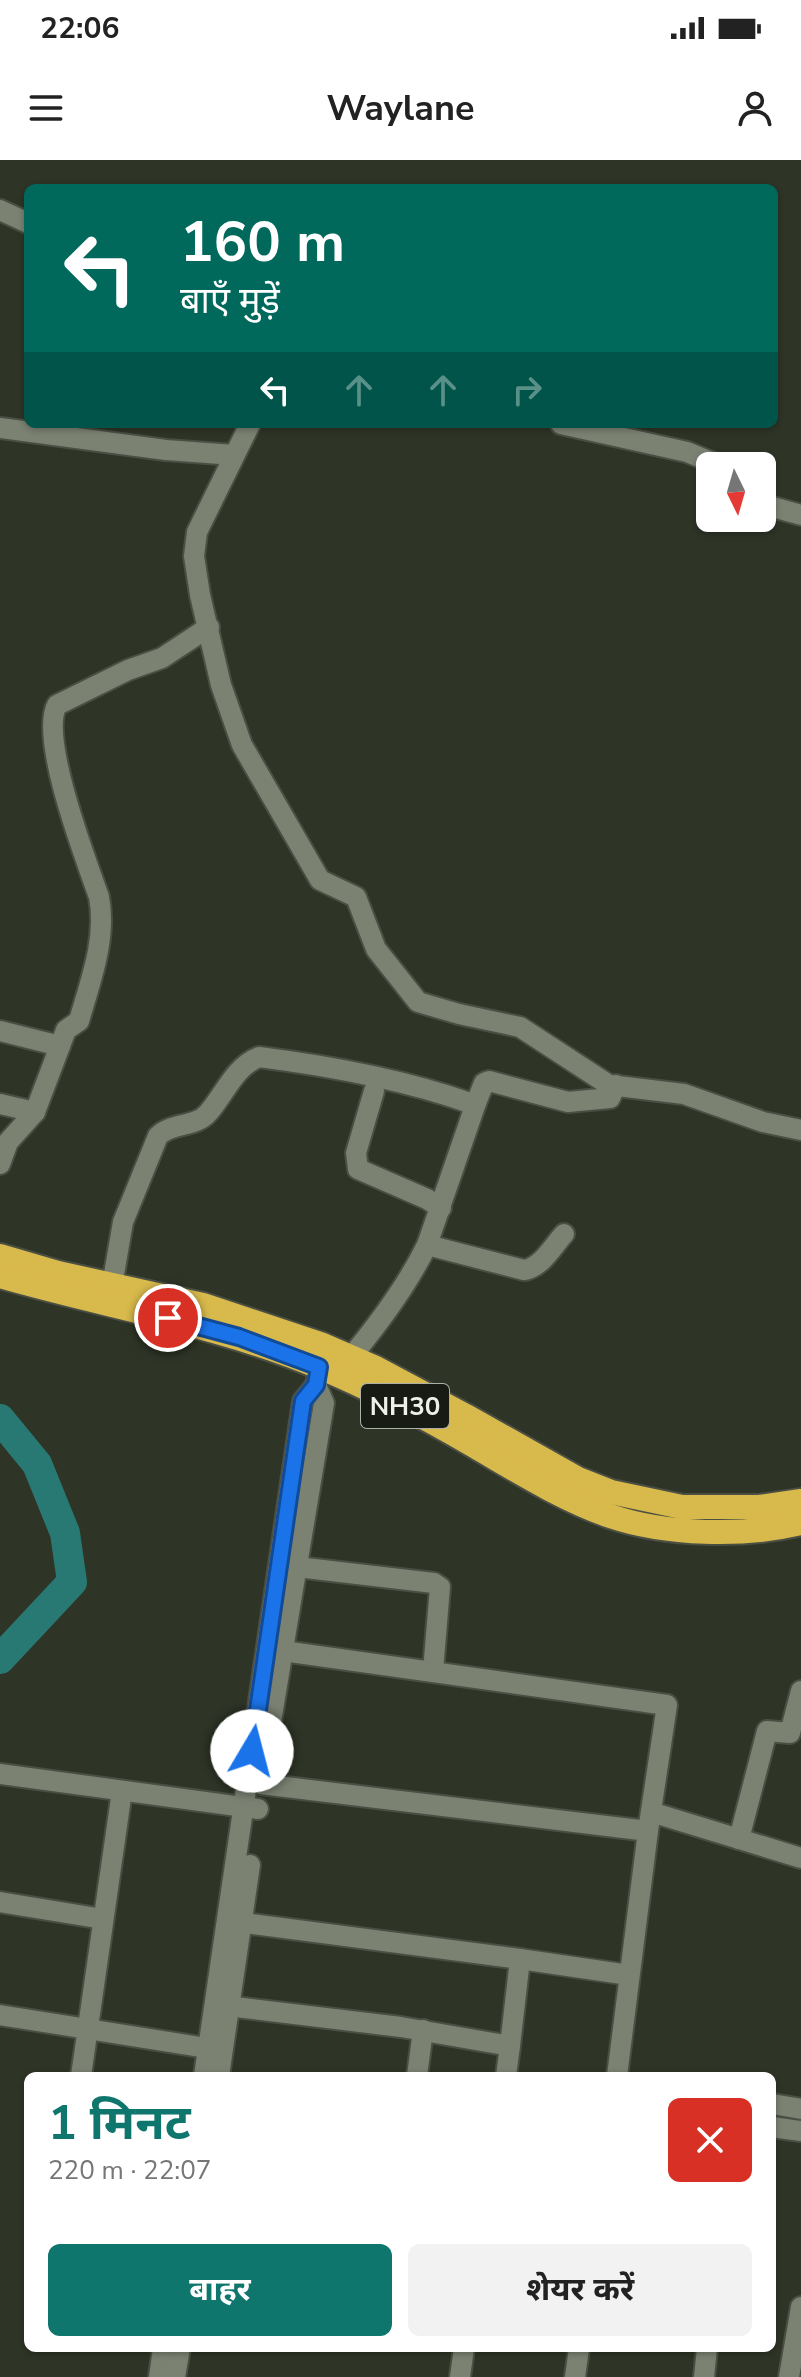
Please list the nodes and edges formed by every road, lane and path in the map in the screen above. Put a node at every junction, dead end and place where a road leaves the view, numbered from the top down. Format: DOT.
graph roads {
  1 [pos="0,210"];
  2 [pos="24,221"];
  3 [pos="0,428"];
  4 [pos="248,428"];
  5 [pos="579,428"];
  6 [pos="234,455"];
  7 [pos="696,456"];
  8 [pos="776,508"];
  9 [pos="801,515"];
  10 [pos="209,627"];
  11 [pos="0,1031"];
  12 [pos="60,1046"];
  13 [pos="616,1085"];
  14 [pos="374,1091"];
  15 [pos="476,1103"];
  16 [pos="0,1104"];
  17 [pos="35,1112"];
  18 [pos="801,1130"];
  19 [pos="0,1164"];
  20 [pos="441,1208"];
  21 [pos="564,1234"];
  22 [pos="427,1245"];
  23 [pos="0,1256"];
  24 [pos="0,1276"];
  25 [pos="112,1286"];
  26 [pos="351,1357"];
  27 [pos="319,1366"];
  28 [pos="801,1501"];
  29 [pos="801,1523"];
  30 [pos="297,1567"];
  31 [pos="283,1651"];
  32 [pos="433,1671"];
  33 [pos="801,1691"];
  34 [pos="0,1774"];
  35 [pos="261,1784"];
  36 [pos="122,1791"];
  37 [pos="251,1808"];
  38 [pos="649,1821"];
  39 [pos="739,1839"];
  40 [pos="801,1858"];
  41 [pos="0,1902"];
  42 [pos="103,1919"];
  43 [pos="235,1922"];
  44 [pos="520,1959"];
  45 [pos="629,1975"];
  46 [pos="222,2006"];
  47 [pos="0,2015"];
  48 [pos="87,2029"];
  49 [pos="423,2030"];
  50 [pos="510,2046"];
  51 [pos="216,2050"];
  52 [pos="82,2072"];
  53 [pos="206,2072"];
  54 [pos="219,2072"];
  55 [pos="418,2072"];
  56 [pos="507,2072"];
  57 [pos="617,2072"];
  58 [pos="776,2105"];
  59 [pos="801,2109"];
  60 [pos="776,2128"];
  61 [pos="801,2131"];
  62 [pos="801,2307"];
  63 [pos="162,2352"];
  64 [pos="179,2352"];
  65 [pos="463,2352"];
  66 [pos="578,2352"];
  67 [pos="707,2352"];
  68 [pos="159,2377"];
  69 [pos="175,2377"];
  70 [pos="460,2377"];
  71 [pos="575,2377"];
  72 [pos="704,2377"];
  73 [pos="789,2377"];
  1 -- 2 [label="street"];
  3 -- 6 [label="street"];
  4 -- 6 [label="street"];
  5 -- 7 [label="street"];
  6 -- 10 [label="street"];
  8 -- 9 [label="street"];
  10 -- 12 [label="street"];
  10 -- 13 [label="street"];
  11 -- 12 [label="street"];
  12 -- 17 [label="street"];
  13 -- 15 [label="street"];
  13 -- 18 [label="street"];
  14 -- 20 [label="street"];
  15 -- 20 [label="street"];
  15 -- 25 [label="street"];
  16 -- 17 [label="street"];
  17 -- 19 [label="street"];
  20 -- 22 [label="street"];
  21 -- 22 [label="street"];
  22 -- 26 [label="street"];
  23 -- 25 [label="highway, NH30"];
  24 -- 27 [label="highway, NH30"];
  25 -- 27 [label="highway, NH30"];
  26 -- 27 [label="highway, NH30"];
  26 -- 28 [label="highway, NH30"];
  27 -- 29 [label="highway, NH30"];
  27 -- 30 [label="street"];
  27 -- 37 [label="street"];
  30 -- 31 [label="street"];
  30 -- 32 [label="street"];
  31 -- 32 [label="street"];
  31 -- 35 [label="street"];
  32 -- 38 [label="street"];
  33 -- 39 [label="street"];
  34 -- 36 [label="street"];
  35 -- 37 [label="street"];
  35 -- 38 [label="street"];
  36 -- 37 [label="street"];
  36 -- 42 [label="street"];
  37 -- 43 [label="street"];
  38 -- 39 [label="street"];
  38 -- 45 [label="street"];
  39 -- 40 [label="street"];
  41 -- 42 [label="street"];
  42 -- 48 [label="street"];
  43 -- 44 [label="street"];
  43 -- 46 [label="street"];
  44 -- 45 [label="street"];
  44 -- 50 [label="street"];
  45 -- 57 [label="street"];
  46 -- 49 [label="street"];
  46 -- 51 [label="street"];
  47 -- 48 [label="street"];
  48 -- 51 [label="street"];
  48 -- 52 [label="street"];
  49 -- 50 [label="street"];
  49 -- 55 [label="street"];
  50 -- 56 [label="street"];
  51 -- 53 [label="street"];
  51 -- 54 [label="street"];
  58 -- 59 [label="street"];
  60 -- 61 [label="street"];
  62 -- 73 [label="street"];
  63 -- 68 [label="street"];
  64 -- 69 [label="street"];
  65 -- 70 [label="street"];
  66 -- 71 [label="street"];
  67 -- 72 [label="street"];
}
